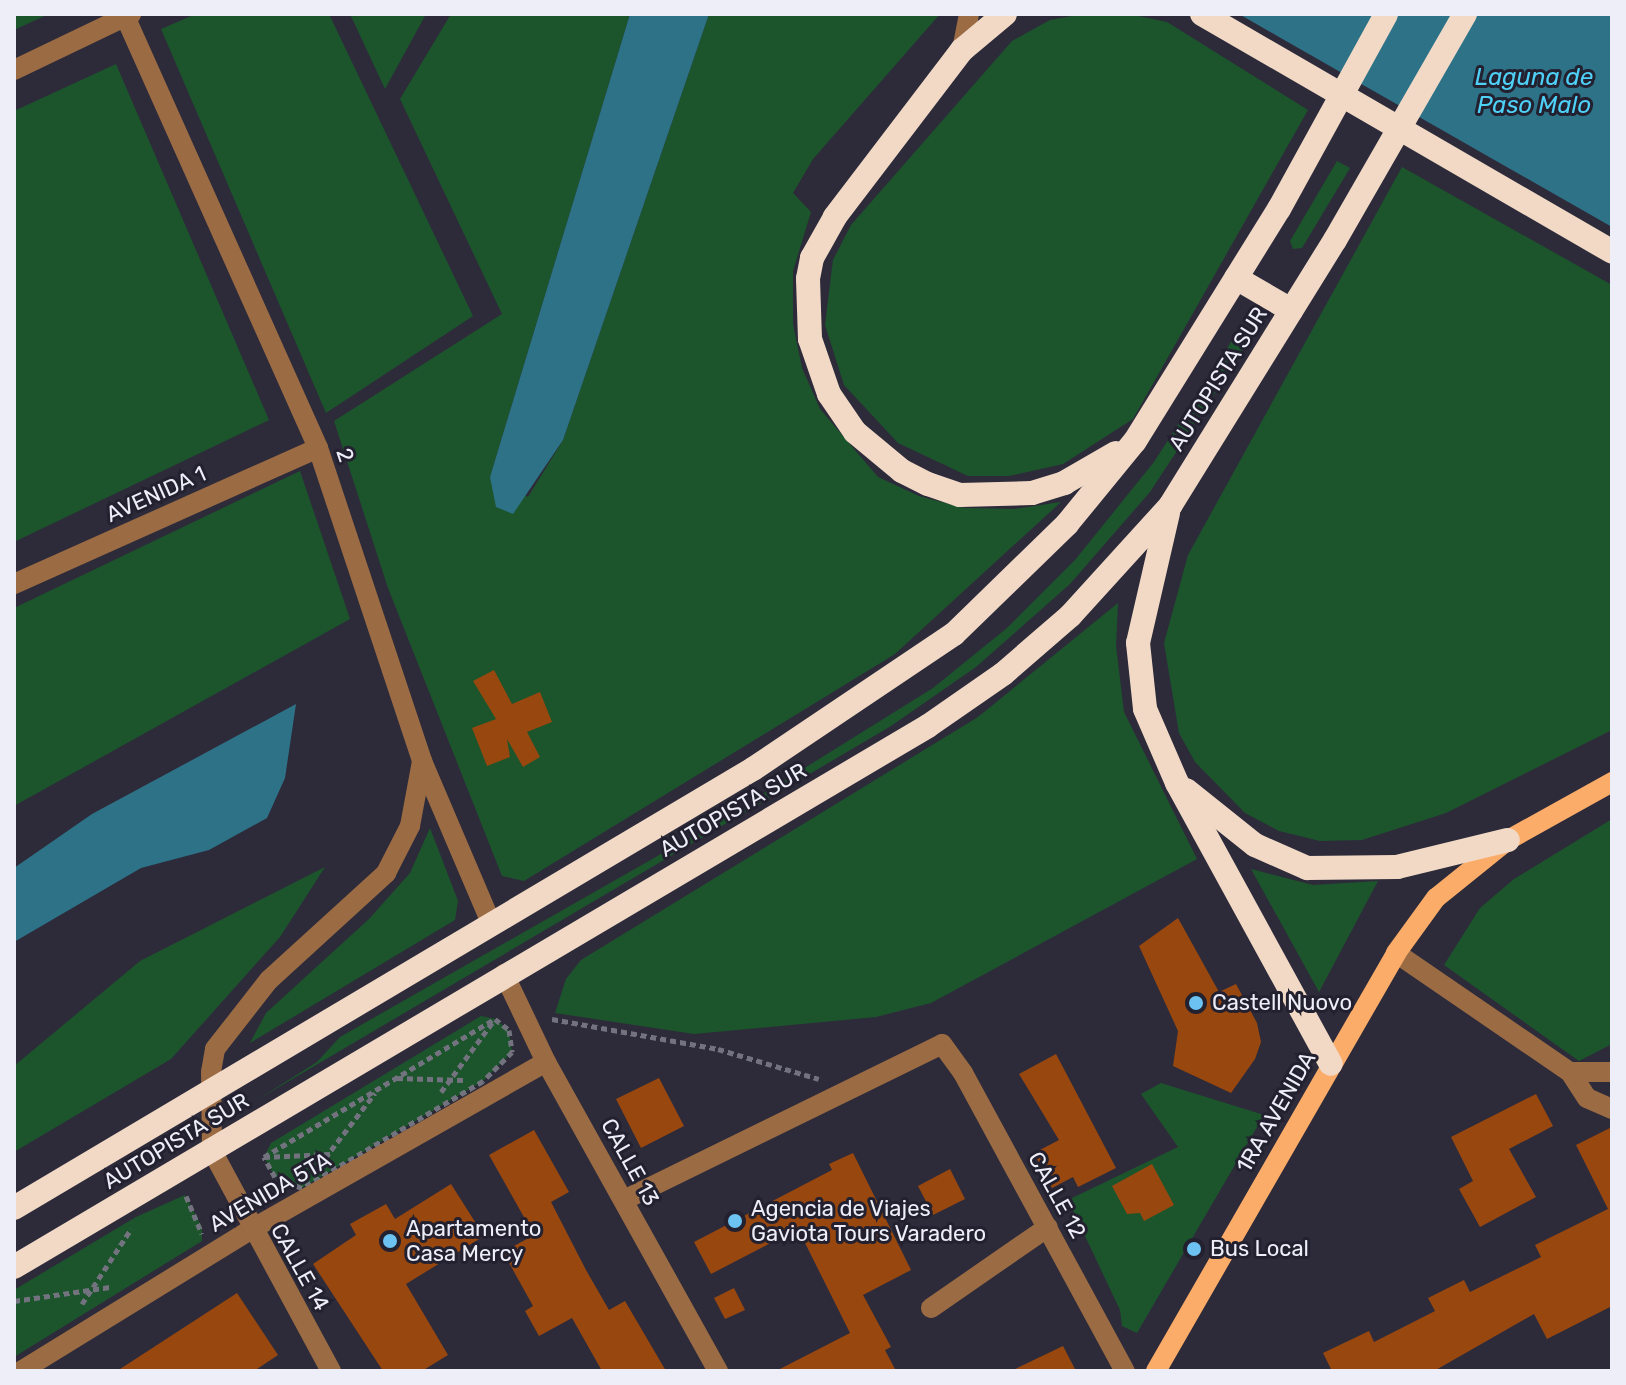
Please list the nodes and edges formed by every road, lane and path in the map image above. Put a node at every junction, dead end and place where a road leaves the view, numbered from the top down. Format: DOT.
graph roads {
  1 [pos="969,14"];
  2 [pos="1005,14"];
  3 [pos="1202,14"];
  4 [pos="1386,14"];
  5 [pos="1465,14"];
  6 [pos="127,15"];
  7 [pos="962,50"];
  8 [pos="14,70"];
  9 [pos="1612,252"];
  10 [pos="1236,278"];
  11 [pos="1291,310"];
  12 [pos="1135,441"];
  13 [pos="318,448"];
  14 [pos="1170,506"];
  15 [pos="14,584"];
  16 [pos="422,761"];
  17 [pos="1612,782"];
  18 [pos="1177,783"];
  19 [pos="1508,840"];
  20 [pos="491,923"];
  21 [pos="1396,953"];
  22 [pos="504,974"];
  23 [pos="525,1014"];
  24 [pos="495,1019"];
  25 [pos="546,1062"];
  26 [pos="1331,1064"];
  27 [pos="1570,1072"];
  28 [pos="1612,1072"];
  29 [pos="396,1078"];
  30 [pos="450,1080"];
  31 [pos="483,1081"];
  32 [pos="847,1087"];
  33 [pos="378,1089"];
  34 [pos="210,1094"];
  35 [pos="1612,1109"];
  36 [pos="424,1116"];
  37 [pos="212,1151"];
  38 [pos="363,1152"];
  39 [pos="328,1154"];
  40 [pos="264,1157"];
  41 [pos="302,1188"];
  42 [pos="624,1200"];
  43 [pos="14,1208"];
  44 [pos="133,1227"];
  45 [pos="1048,1227"];
  46 [pos="252,1229"];
  47 [pos="14,1267"];
  48 [pos="120,1285"];
  49 [pos="92,1290"];
  50 [pos="14,1301"];
  51 [pos="931,1308"];
  52 [pos="78,1311"];
  53 [pos="21,1371"];
  54 [pos="331,1371"];
  55 [pos="718,1371"];
  56 [pos="1125,1371"];
  57 [pos="1156,1371"];
  1 -- 7 [label="street"];
  2 -- 7 [label="highway"];
  3 -- 9 [label="highway"];
  4 -- 10 [label="highway, AUTOPISTA SUR, bridge"];
  5 -- 11 [label="highway, AUTOPISTA SUR, bridge"];
  6 -- 8 [label="street"];
  6 -- 13 [label="street, 2"];
  7 -- 12 [label="highway"];
  10 -- 11 [label="highway"];
  10 -- 12 [label="highway, AUTOPISTA SUR"];
  11 -- 14 [label="highway, AUTOPISTA SUR"];
  12 -- 20 [label="highway, AUTOPISTA SUR"];
  13 -- 15 [label="street, AVENIDA 1"];
  13 -- 16 [label="street, 2"];
  14 -- 18 [label="highway"];
  14 -- 22 [label="highway, AUTOPISTA SUR"];
  16 -- 20 [label="street, 2"];
  16 -- 34 [label="street, CALLE 14"];
  17 -- 19 [label="main road, 1RA AVENIDA"];
  18 -- 19 [label="highway"];
  18 -- 26 [label="highway"];
  19 -- 21 [label="main road, 1RA AVENIDA"];
  20 -- 34 [label="highway, AUTOPISTA SUR"];
  21 -- 26 [label="main road, 1RA AVENIDA"];
  21 -- 27 [label="street"];
  22 -- 23 [label="street, CALLE 13"];
  22 -- 37 [label="highway, AUTOPISTA SUR"];
  23 -- 25 [label="street, CALLE 13"];
  23 -- 32 [label="path"];
  24 -- 29 [label="path"];
  24 -- 30 [label="path"];
  24 -- 31 [label="path"];
  25 -- 42 [label="street, CALLE 13"];
  25 -- 46 [label="street, AVENIDA 5TA"];
  26 -- 57 [label="main road, 1RA AVENIDA"];
  27 -- 28 [label="street"];
  27 -- 35 [label="street"];
  29 -- 30 [label="path"];
  29 -- 33 [label="path"];
  30 -- 31 [label="path"];
  30 -- 36 [label="path"];
  31 -- 36 [label="path"];
  32 -- 42 [label="street"];
  32 -- 45 [label="street, CALLE 12"];
  33 -- 39 [label="path"];
  33 -- 40 [label="path"];
  34 -- 37 [label="street, CALLE 14"];
  34 -- 43 [label="highway, AUTOPISTA SUR"];
  36 -- 38 [label="path"];
  37 -- 46 [label="street, CALLE 14"];
  37 -- 47 [label="highway, AUTOPISTA SUR"];
  38 -- 39 [label="path"];
  38 -- 41 [label="path"];
  39 -- 40 [label="path"];
  39 -- 41 [label="path"];
  40 -- 41 [label="path"];
  42 -- 55 [label="street, CALLE 13"];
  44 -- 49 [label="path"];
  45 -- 51 [label="street"];
  45 -- 56 [label="street, CALLE 12"];
  46 -- 53 [label="street, AVENIDA 5TA"];
  46 -- 54 [label="street, CALLE 14"];
  48 -- 49 [label="path"];
  49 -- 50 [label="path"];
  49 -- 52 [label="path"];
}
